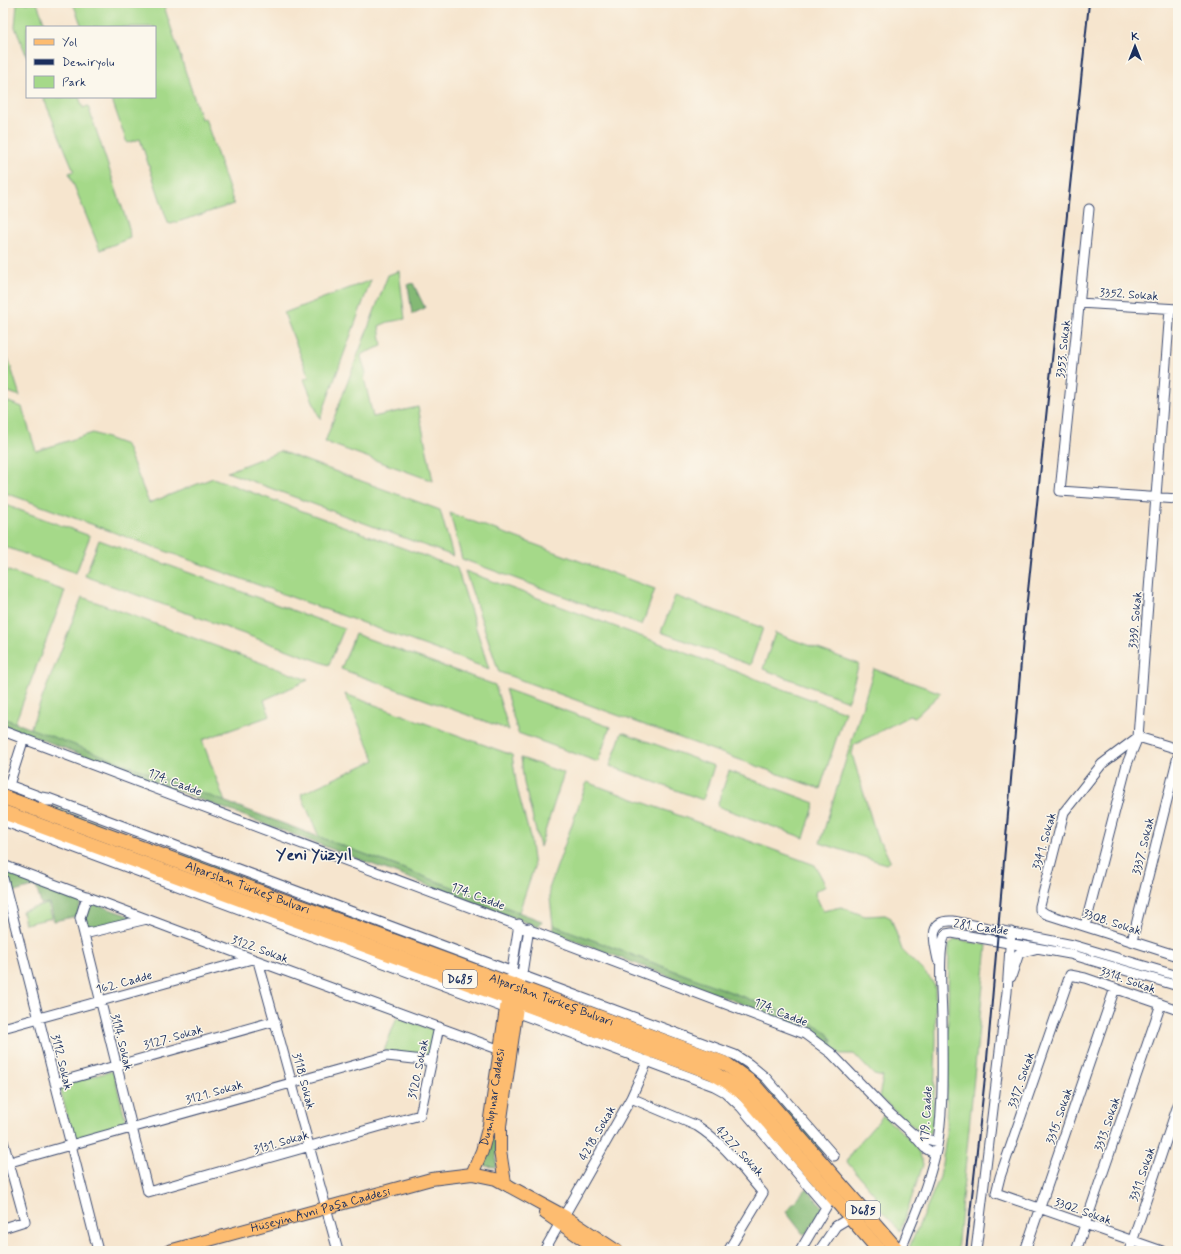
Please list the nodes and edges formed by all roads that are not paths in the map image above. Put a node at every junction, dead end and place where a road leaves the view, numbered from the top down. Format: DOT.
graph roads {
  1 [pos="1089,209"];
  2 [pos="1079,303"];
  3 [pos="1174,309"];
  4 [pos="1157,498"];
  5 [pos="1178,499"];
  6 [pos="3,731"];
  7 [pos="1138,737"];
  8 [pos="24,738"];
  9 [pos="1178,749"];
  10 [pos="1178,756"];
  11 [pos="5,788"];
  12 [pos="3,812"];
  13 [pos="3,821"];
  14 [pos="3,865"];
  15 [pos="3,878"];
  16 [pos="87,896"];
  17 [pos="6,900"];
  18 [pos="1040,910"];
  19 [pos="147,919"];
  20 [pos="519,924"];
  21 [pos="1085,926"];
  22 [pos="529,928"];
  23 [pos="1012,932"];
  24 [pos="84,934"];
  25 [pos="1132,941"];
  26 [pos="1010,943"];
  27 [pos="1039,947"];
  28 [pos="1178,955"];
  29 [pos="255,960"];
  30 [pos="941,974"];
  31 [pos="1070,975"];
  32 [pos="1178,976"];
  33 [pos="1178,986"];
  34 [pos="1115,988"];
  35 [pos="514,992"];
  36 [pos="1007,992"];
  37 [pos="100,1001"];
  38 [pos="1161,1004"];
  39 [pos="1178,1010"];
  40 [pos="38,1018"];
  41 [pos="275,1021"];
  42 [pos="439,1027"];
  43 [pos="3,1028"];
  44 [pos="505,1051"];
  45 [pos="648,1060"];
  46 [pos="432,1061"];
  47 [pos="116,1066"];
  48 [pos="55,1083"];
  49 [pos="292,1083"];
  50 [pos="632,1098"];
  51 [pos="1178,1105"];
  52 [pos="420,1115"];
  53 [pos="132,1128"];
  54 [pos="913,1134"];
  55 [pos="3,1140"];
  56 [pos="937,1142"];
  57 [pos="71,1145"];
  58 [pos="309,1147"];
  59 [pos="935,1154"];
  60 [pos="834,1156"];
  61 [pos="6,1163"];
  62 [pos="472,1174"];
  63 [pos="505,1183"];
  64 [pos="148,1192"];
  65 [pos="996,1194"];
  66 [pos="829,1201"];
  67 [pos="326,1208"];
  68 [pos="1040,1208"];
  69 [pos="851,1217"];
  70 [pos="562,1220"];
  71 [pos="1085,1224"];
  72 [pos="3,1228"];
  73 [pos="1132,1241"];
  74 [pos="98,1251"];
  75 [pos="169,1251"];
  76 [pos="338,1251"];
  77 [pos="544,1251"];
  78 [pos="600,1251"];
  79 [pos="617,1251"];
  80 [pos="728,1251"];
  81 [pos="800,1251"];
  82 [pos="819,1251"];
  83 [pos="880,1251"];
  84 [pos="899,1251"];
  85 [pos="976,1251"];
  86 [pos="1025,1251"];
  87 [pos="1076,1251"];
  88 [pos="1129,1251"];
  89 [pos="1162,1251"];
  1 -- 2 [label="street, 3353. Sokak"];
  2 -- 3 [label="street, 3352. Sokak"];
  2 -- 4 [label="street, 3353. Sokak"];
  3 -- 4 [label="street, 3339. Sokak"];
  4 -- 5 [label="street"];
  4 -- 7 [label="street, 3339. Sokak"];
  6 -- 8 [label="street, 174. Cadde"];
  7 -- 9 [label="street"];
  7 -- 18 [label="street, 3341. Sokak"];
  7 -- 21 [label="street, 3339. Sokak"];
  8 -- 11 [label="street"];
  8 -- 20 [label="street, 174. Cadde"];
  10 -- 25 [label="street, 3337. Sokak"];
  11 -- 35 [label="highway, Alparslan Türkeş Bulvarı / D685"];
  11 -- 35 [label="street"];
  12 -- 35 [label="highway, Alparslan Türkeş Bulvarı / D685"];
  13 -- 35 [label="street"];
  14 -- 16 [label="street, 3122. Sokak"];
  15 -- 17 [label="street, 3112. Sokak"];
  16 -- 19 [label="street, 3122. Sokak"];
  16 -- 24 [label="street, 3114. Sokak"];
  17 -- 40 [label="street, 3112. Sokak"];
  18 -- 21 [label="street, 3308. Sokak"];
  19 -- 24 [label="street"];
  19 -- 29 [label="street, 3122. Sokak"];
  20 -- 22 [label="street, 174. Cadde"];
  20 -- 35 [label="street"];
  21 -- 25 [label="street, 3308. Sokak"];
  22 -- 35 [label="street"];
  22 -- 54 [label="street, 174. Cadde"];
  23 -- 26 [label="street"];
  23 -- 30 [label="street, 281. Cadde"];
  23 -- 32 [label="street, 281. Cadde"];
  24 -- 37 [label="street, 3114. Sokak"];
  25 -- 28 [label="street, 3308. Sokak"];
  26 -- 27 [label="street, 281. Cadde"];
  26 -- 30 [label="street, 281. Cadde"];
  26 -- 36 [label="street"];
  27 -- 33 [label="street, 281. Cadde"];
  27 -- 36 [label="street"];
  29 -- 37 [label="street, 162. Cadde"];
  29 -- 41 [label="street, 3118. Sokak"];
  29 -- 42 [label="street, 3122. Sokak"];
  30 -- 56 [label="street, 179. Cadde"];
  31 -- 34 [label="street, 3314. Sokak"];
  31 -- 65 [label="street, 3317. Sokak"];
  34 -- 38 [label="street, 3314. Sokak"];
  34 -- 68 [label="street, 3315. Sokak"];
  35 -- 44 [label="main road, Dumlupınar Caddesi"];
  35 -- 45 [label="street"];
  35 -- 60 [label="street"];
  35 -- 66 [label="highway, Alparslan Türkeş Bulvarı / D685"];
  35 -- 84 [label="highway, Alparslan Türkeş Bulvarı / D685"];
  36 -- 85 [label="street"];
  37 -- 40 [label="street, 162. Cadde"];
  37 -- 47 [label="street, 3114. Sokak"];
  38 -- 39 [label="street, 3314. Sokak"];
  38 -- 71 [label="street, 3313. Sokak"];
  40 -- 43 [label="street, 162. Cadde"];
  40 -- 48 [label="street, 3112. Sokak"];
  41 -- 47 [label="street, 3127. Sokak"];
  41 -- 49 [label="street, 3118. Sokak"];
  42 -- 44 [label="street, 3122. Sokak"];
  42 -- 46 [label="street, 3120. Sokak"];
  44 -- 62 [label="main road, Dumlupınar Caddesi"];
  44 -- 63 [label="main road, Dumlupınar Caddesi"];
  45 -- 50 [label="street, 4218. Sokak"];
  45 -- 66 [label="street"];
  46 -- 49 [label="street, 3121. Sokak"];
  46 -- 52 [label="street, 3120. Sokak"];
  47 -- 48 [label="street, 3127. Sokak"];
  47 -- 53 [label="street, 3114. Sokak"];
  48 -- 57 [label="street, 3112. Sokak"];
  49 -- 53 [label="street, 3121. Sokak"];
  49 -- 58 [label="street, 3118. Sokak"];
  50 -- 70 [label="street, 4218. Sokak"];
  50 -- 80 [label="street, 4227. Sokak"];
  51 -- 73 [label="street, 3311. Sokak"];
  52 -- 58 [label="street, 3131. Sokak"];
  53 -- 57 [label="street, 3121. Sokak"];
  53 -- 64 [label="street, 3114. Sokak"];
  54 -- 56 [label="street"];
  54 -- 59 [label="street, 174. Cadde"];
  55 -- 61 [label="street"];
  56 -- 59 [label="street, 179. Cadde"];
  57 -- 61 [label="street, 3121. Sokak"];
  57 -- 74 [label="street, 3112. Sokak"];
  58 -- 64 [label="street, 3131. Sokak"];
  58 -- 67 [label="street, 3118. Sokak"];
  59 -- 84 [label="street, 179. Cadde"];
  61 -- 72 [label="street"];
  62 -- 63 [label="main road"];
  62 -- 67 [label="main road, Hüseyin Avni Paşa Caddesi"];
  63 -- 70 [label="main road"];
  65 -- 68 [label="street, 3302. Sokak"];
  66 -- 69 [label="highway, Alparslan Türkeş Bulvarı / D685"];
  66 -- 81 [label="street"];
  67 -- 75 [label="main road, Hüseyin Avni Paşa Caddesi"];
  67 -- 76 [label="street, 3118. Sokak"];
  68 -- 71 [label="street, 3302. Sokak"];
  68 -- 86 [label="street, 3315. Sokak"];
  69 -- 82 [label="street"];
  69 -- 83 [label="highway, Alparslan Türkeş Bulvarı / D685"];
  70 -- 77 [label="street, 4218. Sokak"];
  70 -- 78 [label="main road"];
  70 -- 79 [label="main road"];
  71 -- 73 [label="street, 3302. Sokak"];
  71 -- 87 [label="street, 3313. Sokak"];
  73 -- 88 [label="street, 3311. Sokak"];
  73 -- 89 [label="street, 3302. Sokak"];
}
